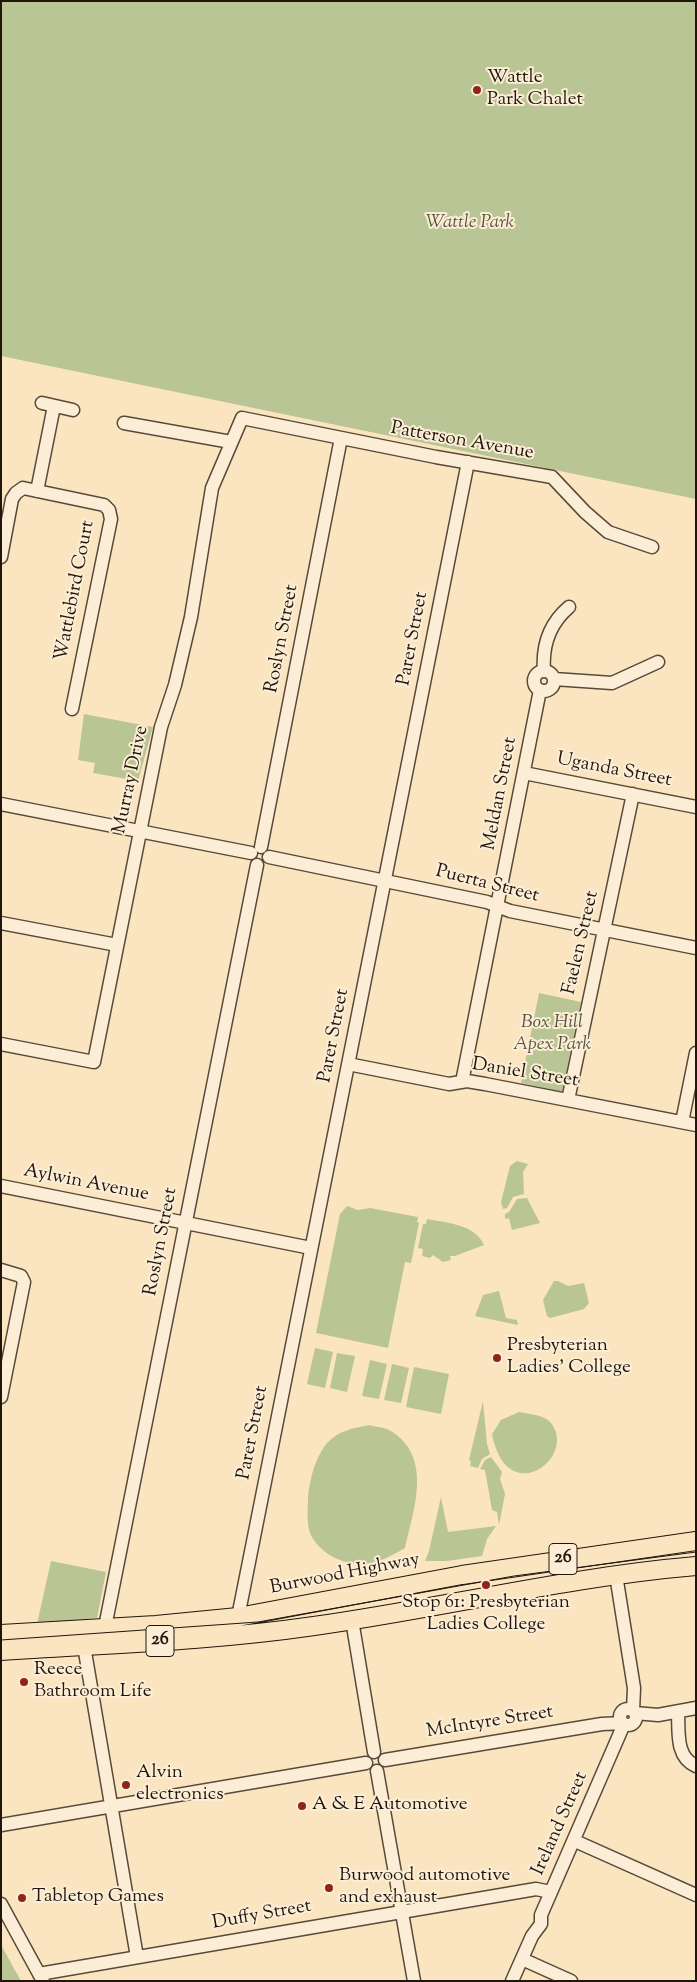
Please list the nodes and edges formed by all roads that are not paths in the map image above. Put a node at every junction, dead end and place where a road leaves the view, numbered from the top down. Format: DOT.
graph roads {
  1 [pos="73,410"];
  2 [pos="242,418"];
  3 [pos="124,423"];
  4 [pos="341,438"];
  5 [pos="231,442"];
  6 [pos="468,462"];
  7 [pos="37,491"];
  8 [pos="652,548"];
  9 [pos="1,558"];
  10 [pos="569,607"];
  11 [pos="658,662"];
  12 [pos="549,675"];
  13 [pos="72,709"];
  14 [pos="524,773"];
  15 [pos="633,794"];
  16 [pos="1,804"];
  17 [pos="696,807"];
  18 [pos="140,832"];
  19 [pos="260,855"];
  20 [pos="385,880"];
  21 [pos="497,906"];
  22 [pos="1,922"];
  23 [pos="604,930"];
  24 [pos="118,945"];
  25 [pos="696,948"];
  26 [pos="1,1044"];
  27 [pos="696,1053"];
  28 [pos="348,1064"];
  29 [pos="462,1082"];
  30 [pos="568,1100"];
  31 [pos="682,1122"];
  32 [pos="696,1125"];
  33 [pos="1,1186"];
  34 [pos="185,1222"];
  35 [pos="311,1248"];
  36 [pos="1,1270"];
  37 [pos="1,1397"];
  38 [pos="696,1542"];
  39 [pos="696,1566"];
  40 [pos="616,1575"];
  41 [pos="307,1603"];
  42 [pos="238,1617"];
  43 [pos="352,1620"];
  44 [pos="105,1627"];
  45 [pos="1,1634"];
  46 [pos="236,1636"];
  47 [pos="84,1646"];
  48 [pos="1,1651"];
  49 [pos="634,1688"];
  50 [pos="696,1708"];
  51 [pos="678,1712"];
  52 [pos="654,1715"];
  53 [pos="629,1717"];
  54 [pos="602,1724"];
  55 [pos="615,1744"];
  56 [pos="379,1756"];
  57 [pos="366,1763"];
  58 [pos="696,1766"];
  59 [pos="377,1771"];
  60 [pos="112,1806"];
  61 [pos="1,1825"];
  62 [pos="575,1842"];
  63 [pos="551,1892"];
  64 [pos="696,1895"];
  65 [pos="1,1904"];
  66 [pos="402,1911"];
  67 [pos="137,1957"];
  68 [pos="522,1959"];
  69 [pos="41,1977"];
  70 [pos="414,1981"];
  71 [pos="512,1981"];
  72 [pos="571,1981"];
  1 -- 7 [label="street"];
  2 -- 4 [label="street, Patterson Avenue"];
  2 -- 5 [label="street, Murray Drive"];
  3 -- 5 [label="street"];
  4 -- 6 [label="street, Patterson Avenue"];
  4 -- 19 [label="street, Roslyn Street"];
  5 -- 18 [label="street, Murray Drive"];
  6 -- 8 [label="street, Patterson Avenue"];
  6 -- 20 [label="street, Parer Street"];
  7 -- 9 [label="street, Wattlebird Court"];
  7 -- 13 [label="street, Wattlebird Court"];
  10 -- 12 [label="street"];
  11 -- 12 [label="street"];
  12 -- 14 [label="street, Meldan Street"];
  14 -- 15 [label="street, Uganda Street"];
  14 -- 21 [label="street, Meldan Street"];
  15 -- 17 [label="street, Uganda Street"];
  15 -- 23 [label="street, Faelen Street"];
  16 -- 18 [label="street, Puerta Street"];
  18 -- 19 [label="street, Puerta Street"];
  18 -- 24 [label="street, Murray Drive"];
  19 -- 20 [label="street, Puerta Street"];
  19 -- 34 [label="street, Roslyn Street"];
  20 -- 21 [label="street, Puerta Street"];
  20 -- 28 [label="street, Parer Street"];
  21 -- 23 [label="street, Puerta Street"];
  21 -- 29 [label="street, Meldan Street"];
  22 -- 24 [label="street"];
  23 -- 25 [label="street, Puerta Street"];
  23 -- 30 [label="street, Faelen Street"];
  24 -- 26 [label="street, Murray Drive"];
  27 -- 31 [label="street"];
  28 -- 29 [label="street, Daniel Street"];
  28 -- 35 [label="street, Parer Street"];
  29 -- 30 [label="street, Daniel Street"];
  30 -- 31 [label="street, Daniel Street"];
  31 -- 32 [label="street, Daniel Street"];
  33 -- 34 [label="street, Aylwin Avenue"];
  34 -- 35 [label="street, Aylwin Avenue"];
  34 -- 44 [label="street, Roslyn Street"];
  35 -- 42 [label="street, Parer Street"];
  36 -- 37 [label="street"];
  38 -- 41 [label="highway, Burwood Highway / 26"];
  39 -- 40 [label="highway, 26"];
  40 -- 43 [label="highway, 26"];
  40 -- 49 [label="street, Ireland Street"];
  41 -- 42 [label="highway, Burwood Highway / 26"];
  41 -- 43 [label="highway"];
  42 -- 44 [label="highway, Burwood Highway / 26"];
  42 -- 46 [label="highway"];
  43 -- 46 [label="highway, 26"];
  43 -- 56 [label="street"];
  44 -- 45 [label="highway, Burwood Highway / 26"];
  46 -- 47 [label="highway, 26"];
  47 -- 48 [label="highway, 26"];
  47 -- 60 [label="street"];
  49 -- 52 [label="street"];
  49 -- 53 [label="street, Ireland Street"];
  50 -- 51 [label="street"];
  51 -- 52 [label="street"];
  51 -- 58 [label="street"];
  52 -- 53 [label="street"];
  53 -- 54 [label="street, McIntyre Street"];
  53 -- 55 [label="street, Ireland Street"];
  54 -- 55 [label="street"];
  54 -- 56 [label="street, McIntyre Street"];
  55 -- 62 [label="street, Ireland Street"];
  56 -- 57 [label="street"];
  56 -- 59 [label="street"];
  57 -- 59 [label="street"];
  57 -- 60 [label="street"];
  59 -- 66 [label="street"];
  60 -- 61 [label="street"];
  60 -- 67 [label="street"];
  62 -- 63 [label="street, Ireland Street"];
  62 -- 64 [label="street"];
  63 -- 66 [label="street, Duffy Street"];
  63 -- 68 [label="street, Ireland Street"];
  65 -- 69 [label="street"];
  66 -- 67 [label="street, Duffy Street"];
  66 -- 70 [label="street"];
  67 -- 69 [label="street, Duffy Street"];
  68 -- 71 [label="street, Ireland Street"];
  68 -- 72 [label="street"];
}
